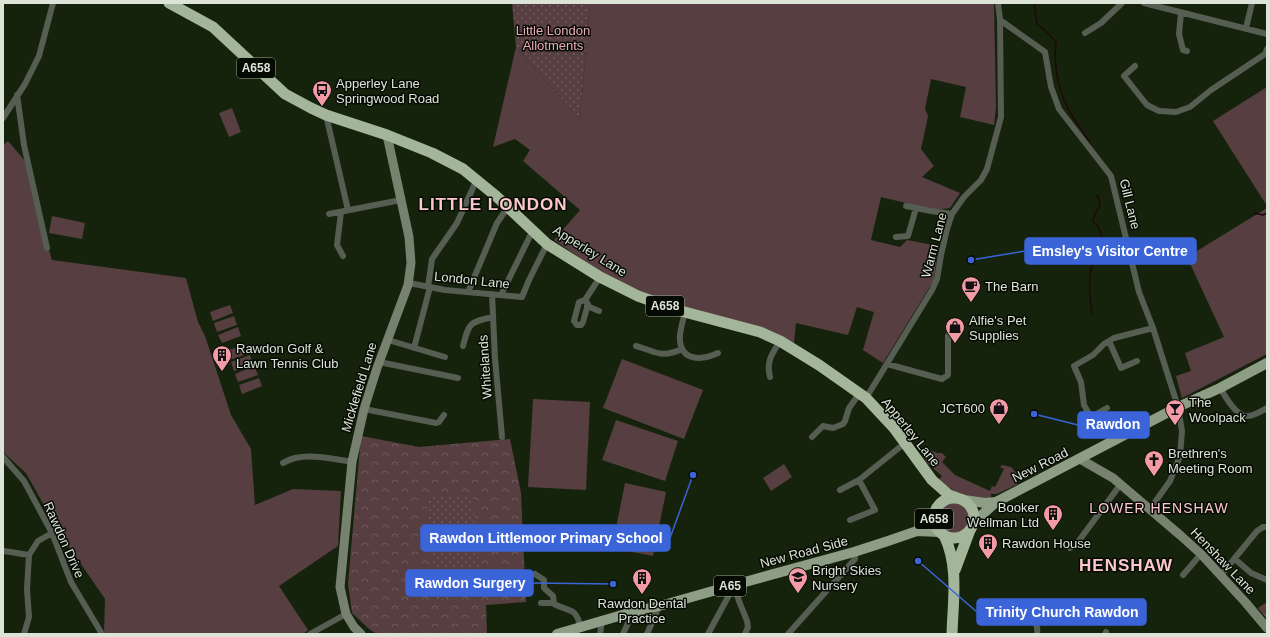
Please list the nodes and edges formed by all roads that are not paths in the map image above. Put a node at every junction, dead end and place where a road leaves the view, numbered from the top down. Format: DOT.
graph roads {
  1 [pos="53,3"];
  2 [pos="169,3"];
  3 [pos="998,3"];
  4 [pos="1122,3"];
  5 [pos="1144,3"];
  6 [pos="1252,3"];
  7 [pos="1181,13"];
  8 [pos="1000,20"];
  9 [pos="1246,28"];
  10 [pos="1084,33"];
  11 [pos="1267,34"];
  12 [pos="1267,49"];
  13 [pos="1184,52"];
  14 [pos="1135,66"];
  15 [pos="17,95"];
  16 [pos="326,115"];
  17 [pos="3,118"];
  18 [pos="375,131"];
  19 [pos="387,135"];
  20 [pos="389,148"];
  21 [pos="477,179"];
  22 [pos="401,200"];
  23 [pos="906,206"];
  24 [pos="508,207"];
  25 [pos="916,208"];
  26 [pos="344,211"];
  27 [pos="329,214"];
  28 [pos="952,214"];
  29 [pos="533,230"];
  30 [pos="896,237"];
  31 [pos="547,244"];
  32 [pos="47,248"];
  33 [pos="343,256"];
  34 [pos="600,277"];
  35 [pos="409,283"];
  36 [pos="429,287"];
  37 [pos="468,292"];
  38 [pos="492,294"];
  39 [pos="501,295"];
  40 [pos="585,300"];
  41 [pos="587,306"];
  42 [pos="599,311"];
  43 [pos="685,312"];
  44 [pos="493,318"];
  45 [pos="1153,328"];
  46 [pos="948,336"];
  47 [pos="388,340"];
  48 [pos="780,341"];
  49 [pos="1109,341"];
  50 [pos="463,346"];
  51 [pos="636,346"];
  52 [pos="414,348"];
  53 [pos="682,349"];
  54 [pos="718,353"];
  55 [pos="445,357"];
  56 [pos="1137,361"];
  57 [pos="379,362"];
  58 [pos="1267,363"];
  59 [pos="887,364"];
  60 [pos="1074,366"];
  61 [pos="1121,368"];
  62 [pos="1068,369"];
  63 [pos="1115,372"];
  64 [pos="770,377"];
  65 [pos="458,378"];
  66 [pos="1220,388"];
  67 [pos="863,396"];
  68 [pos="1178,407"];
  69 [pos="1107,408"];
  70 [pos="1267,408"];
  71 [pos="364,409"];
  72 [pos="444,415"];
  73 [pos="1091,417"];
  74 [pos="1094,423"];
  75 [pos="502,437"];
  76 [pos="812,437"];
  77 [pos="905,443"];
  78 [pos="3,457"];
  79 [pos="1080,459"];
  80 [pos="352,462"];
  81 [pos="284,463"];
  82 [pos="859,480"];
  83 [pos="932,480"];
  84 [pos="1120,485"];
  85 [pos="840,490"];
  86 [pos="960,499"];
  87 [pos="996,502"];
  88 [pos="1150,509"];
  89 [pos="936,510"];
  90 [pos="850,520"];
  91 [pos="971,526"];
  92 [pos="1267,526"];
  93 [pos="917,530"];
  94 [pos="52,533"];
  95 [pos="942,534"];
  96 [pos="1070,548"];
  97 [pos="4,551"];
  98 [pos="854,552"];
  99 [pos="1201,554"];
  100 [pos="29,555"];
  101 [pos="1235,559"];
  102 [pos="955,572"];
  103 [pos="535,574"];
  104 [pos="1183,575"];
  105 [pos="1221,575"];
  106 [pos="1267,580"];
  107 [pos="731,586"];
  108 [pos="541,603"];
  109 [pos="554,603"];
  110 [pos="659,606"];
  111 [pos="1018,610"];
  112 [pos="633,612"];
  113 [pos="346,614"];
  114 [pos="602,622"];
  115 [pos="1267,627"];
  116 [pos="581,628"];
  117 [pos="24,634"];
  118 [pos="102,634"];
  119 [pos="310,634"];
  120 [pos="361,634"];
  121 [pos="557,634"];
  122 [pos="600,634"];
  123 [pos="623,634"];
  124 [pos="647,634"];
  125 [pos="708,634"];
  126 [pos="745,634"];
  127 [pos="788,634"];
  128 [pos="952,634"];
  129 [pos="1037,634"];
  1 -- 15 [label="street"];
  2 -- 16 [label="highway, Apperley Lane / A658"];
  3 -- 8 [label="street"];
  4 -- 10 [label="street"];
  5 -- 7 [label="street"];
  6 -- 9 [label="street"];
  7 -- 9 [label="street"];
  7 -- 13 [label="street"];
  8 -- 28 [label="street, Warm Lane"];
  8 -- 45 [label="street, Gill Lane"];
  9 -- 11 [label="street"];
  12 -- 14 [label="street"];
  15 -- 17 [label="street"];
  15 -- 32 [label="street"];
  16 -- 18 [label="highway, Apperley Lane / A658"];
  16 -- 26 [label="street"];
  18 -- 19 [label="highway, Apperley Lane / A658"];
  18 -- 20 [label="main road, Micklefield Lane"];
  19 -- 20 [label="main road, Micklefield Lane"];
  19 -- 21 [label="highway, Apperley Lane / A658"];
  20 -- 22 [label="main road, Micklefield Lane"];
  21 -- 24 [label="highway, Apperley Lane / A658"];
  21 -- 36 [label="street"];
  22 -- 26 [label="street"];
  22 -- 35 [label="main road, Micklefield Lane"];
  23 -- 25 [label="street"];
  24 -- 29 [label="highway, Apperley Lane / A658"];
  24 -- 37 [label="street"];
  25 -- 28 [label="street"];
  25 -- 30 [label="street"];
  26 -- 27 [label="street"];
  26 -- 33 [label="street"];
  28 -- 59 [label="street, Warm Lane"];
  29 -- 31 [label="highway, Apperley Lane / A658"];
  29 -- 39 [label="street"];
  31 -- 34 [label="highway, Apperley Lane / A658"];
  31 -- 39 [label="street, London Lane"];
  34 -- 40 [label="street"];
  34 -- 43 [label="highway, Apperley Lane / A658"];
  35 -- 36 [label="street, London Lane"];
  35 -- 47 [label="main road, Micklefield Lane"];
  36 -- 37 [label="street, London Lane"];
  36 -- 52 [label="street"];
  37 -- 38 [label="street, London Lane"];
  38 -- 39 [label="street, London Lane"];
  38 -- 44 [label="street, Whitelands"];
  40 -- 41 [label="street"];
  40 -- 41 [label="street"];
  41 -- 42 [label="street"];
  43 -- 48 [label="highway, Apperley Lane / A658"];
  43 -- 53 [label="street"];
  44 -- 50 [label="street"];
  44 -- 75 [label="street, Whitelands"];
  45 -- 49 [label="street"];
  45 -- 68 [label="street, Gill Lane"];
  46 -- 59 [label="street"];
  47 -- 52 [label="street"];
  47 -- 57 [label="main road, Micklefield Lane"];
  48 -- 64 [label="street"];
  48 -- 67 [label="highway, Apperley Lane / A658"];
  49 -- 60 [label="street"];
  49 -- 61 [label="street"];
  51 -- 53 [label="street"];
  52 -- 55 [label="street"];
  53 -- 54 [label="street"];
  56 -- 61 [label="street"];
  57 -- 65 [label="street"];
  57 -- 71 [label="main road, Micklefield Lane"];
  58 -- 66 [label="main road, New Road"];
  59 -- 67 [label="street, Warm Lane"];
  60 -- 62 [label="street"];
  60 -- 73 [label="street"];
  61 -- 63 [label="street"];
  66 -- 68 [label="main road, New Road"];
  66 -- 70 [label="street"];
  67 -- 76 [label="street, Warm Lane"];
  67 -- 77 [label="highway, Apperley Lane / A658"];
  68 -- 79 [label="main road, New Road"];
  68 -- 88 [label="street, Gill Lane"];
  69 -- 73 [label="street"];
  71 -- 72 [label="street"];
  71 -- 80 [label="main road, Micklefield Lane"];
  73 -- 74 [label="street"];
  77 -- 82 [label="street"];
  77 -- 83 [label="highway, Apperley Lane / A658"];
  78 -- 94 [label="street, Rawdon Drive"];
  79 -- 84 [label="main road, Henshaw Lane"];
  79 -- 87 [label="main road, New Road"];
  80 -- 81 [label="street"];
  80 -- 113 [label="main road, Micklefield Lane"];
  82 -- 85 [label="street"];
  82 -- 90 [label="street"];
  83 -- 86 [label="highway, Apperley Lane / A658"];
  83 -- 89 [label="highway, Apperley Lane / A658"];
  84 -- 88 [label="main road, Henshaw Lane"];
  84 -- 96 [label="street"];
  86 -- 87 [label="main road, New Road"];
  86 -- 89 [label="highway, A658"];
  86 -- 91 [label="highway, A658"];
  87 -- 91 [label="main road, New Road"];
  88 -- 99 [label="main road, Henshaw Lane"];
  89 -- 93 [label="main road, New Road Side / A65"];
  89 -- 95 [label="highway, A658"];
  91 -- 95 [label="highway, A658"];
  91 -- 102 [label="highway, A658"];
  92 -- 101 [label="street"];
  93 -- 95 [label="main road, New Road Side / A65"];
  93 -- 98 [label="main road, New Road Side / A65"];
  94 -- 100 [label="street"];
  94 -- 118 [label="street, Rawdon Drive"];
  95 -- 102 [label="highway, A658"];
  97 -- 100 [label="street"];
  98 -- 107 [label="main road, New Road Side / A65"];
  98 -- 127 [label="street"];
  99 -- 104 [label="street"];
  99 -- 105 [label="main road, Henshaw Lane"];
  100 -- 117 [label="street"];
  101 -- 105 [label="street"];
  101 -- 106 [label="street"];
  102 -- 128 [label="highway, A658"];
  103 -- 109 [label="street"];
  105 -- 115 [label="main road, Henshaw Lane"];
  107 -- 110 [label="main road, New Road Side / A65"];
  107 -- 125 [label="street"];
  107 -- 126 [label="street"];
  108 -- 109 [label="street"];
  109 -- 116 [label="street"];
  110 -- 112 [label="main road, New Road Side / A65"];
  110 -- 124 [label="street"];
  111 -- 129 [label="street"];
  112 -- 114 [label="main road, New Road Side / A65"];
  112 -- 123 [label="street"];
  113 -- 119 [label="street"];
  113 -- 120 [label="main road, Micklefield Lane"];
  114 -- 116 [label="main road, New Road Side / A65"];
  114 -- 122 [label="street"];
  116 -- 121 [label="main road, New Road Side / A65"];
}
